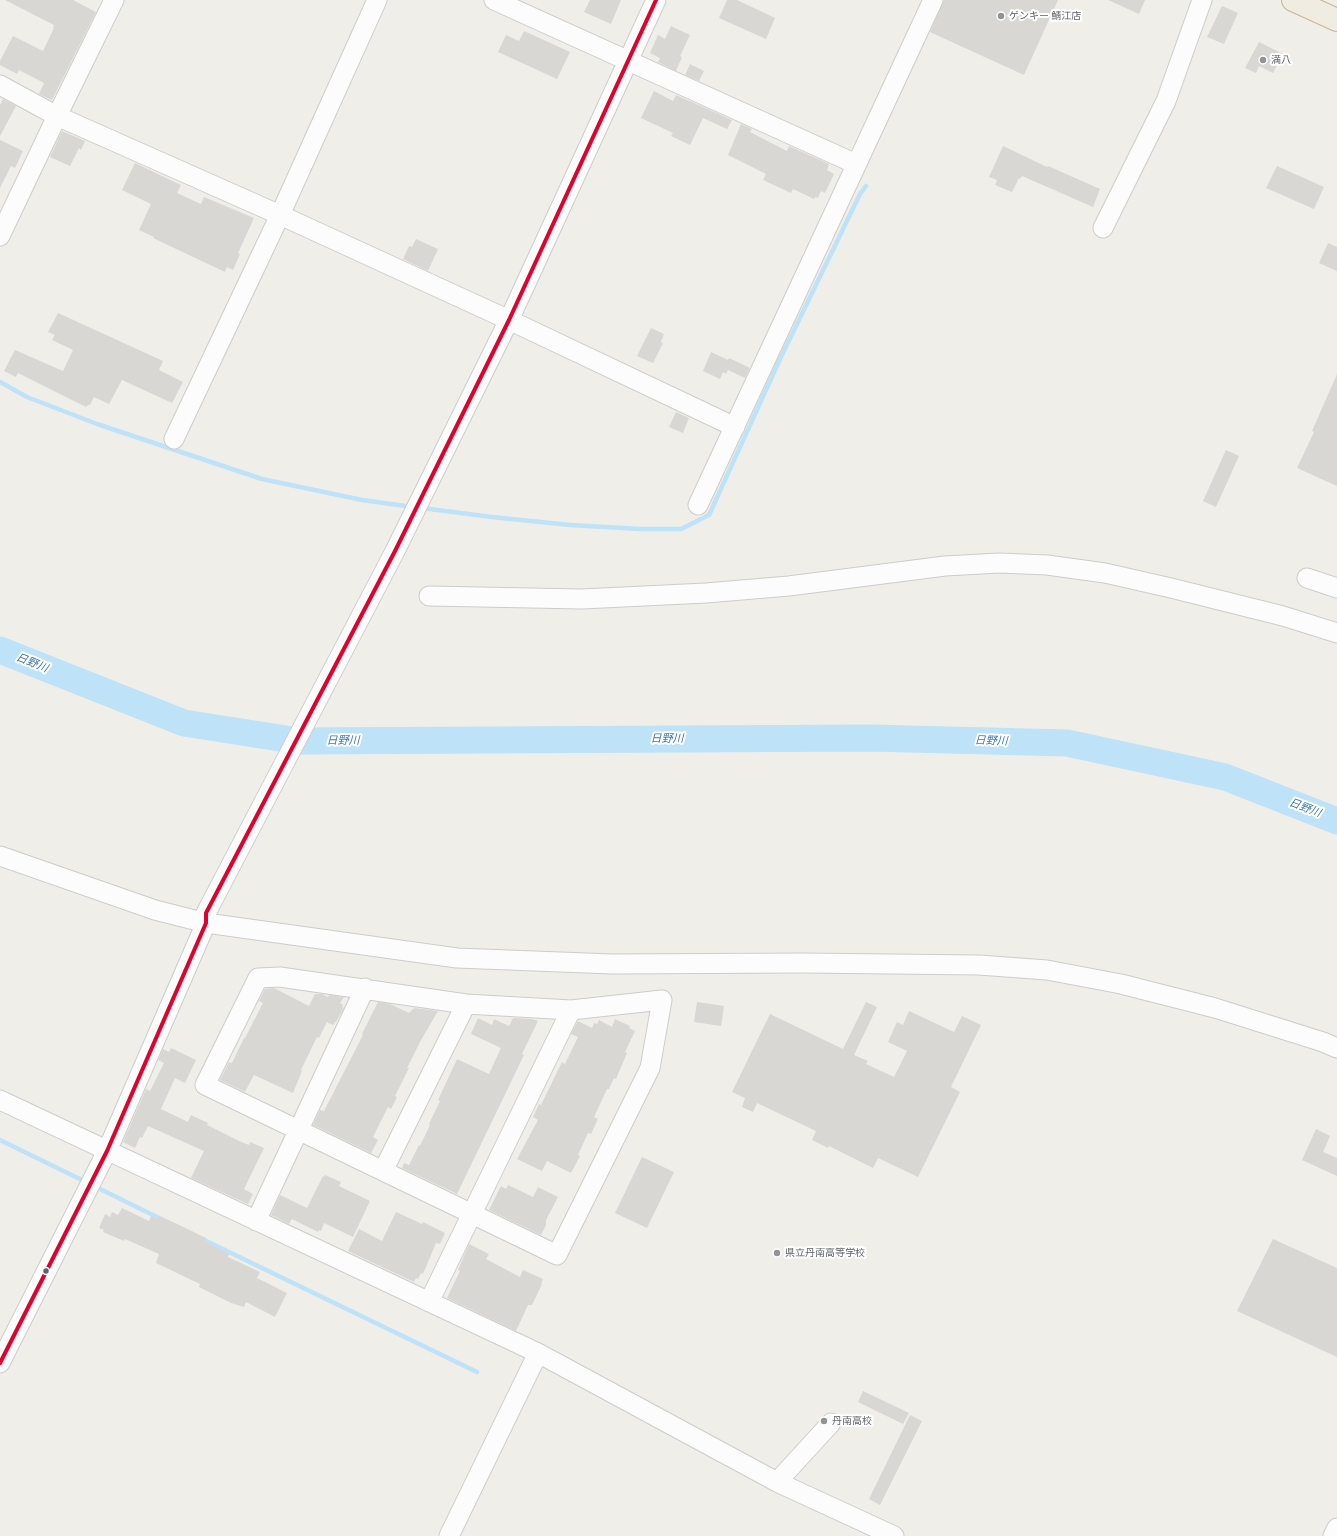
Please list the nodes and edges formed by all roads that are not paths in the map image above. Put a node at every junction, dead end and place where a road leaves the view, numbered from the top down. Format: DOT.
graph roads {
  1 [pos="114,0"];
  2 [pos="377,0"];
  3 [pos="494,0"];
  4 [pos="656,0"];
  5 [pos="933,0"];
  6 [pos="1202,0"];
  7 [pos="1293,0"];
  8 [pos="1337,20"];
  9 [pos="629,60"];
  10 [pos="0,85"];
  11 [pos="57,116"];
  12 [pos="856,164"];
  13 [pos="280,215"];
  14 [pos="1103,228"];
  15 [pos="0,236"];
  16 [pos="510,320"];
  17 [pos="735,427"];
  18 [pos="174,439"];
  19 [pos="698,505"];
  20 [pos="1307,578"];
  21 [pos="1337,588"];
  22 [pos="429,596"];
  23 [pos="1337,633"];
  24 [pos="0,856"];
  25 [pos="206,918"];
  26 [pos="365,988"];
  27 [pos="466,1004"];
  28 [pos="571,1010"];
  29 [pos="1337,1048"];
  30 [pos="0,1100"];
  31 [pos="299,1130"];
  32 [pos="107,1150"];
  33 [pos="383,1171"];
  34 [pos="472,1214"];
  35 [pos="256,1221"];
  36 [pos="429,1302"];
  37 [pos="538,1353"];
  38 [pos="0,1363"];
  39 [pos="831,1424"];
  40 [pos="777,1482"];
  41 [pos="1337,1528"];
  42 [pos="449,1536"];
  43 [pos="894,1536"];
  44 [pos="1333,1536"];
  1 -- 11 [label="street"];
  2 -- 13 [label="street"];
  3 -- 9 [label="street"];
  4 -- 9 [label="street"];
  5 -- 12 [label="street"];
  6 -- 14 [label="street"];
  7 -- 8 [label="highway"];
  9 -- 12 [label="street"];
  9 -- 16 [label="street"];
  10 -- 11 [label="street"];
  11 -- 13 [label="street"];
  11 -- 15 [label="street"];
  12 -- 17 [label="street"];
  13 -- 16 [label="street"];
  13 -- 18 [label="street"];
  16 -- 17 [label="street"];
  16 -- 25 [label="street"];
  17 -- 19 [label="street"];
  20 -- 21 [label="street"];
  22 -- 23 [label="street"];
  24 -- 25 [label="street"];
  25 -- 29 [label="street"];
  25 -- 32 [label="street"];
  26 -- 27 [label="street"];
  26 -- 31 [label="street"];
  26 -- 31 [label="street"];
  27 -- 28 [label="street"];
  27 -- 33 [label="street"];
  28 -- 34 [label="street"];
  28 -- 34 [label="street"];
  30 -- 32 [label="street"];
  31 -- 33 [label="street"];
  31 -- 35 [label="street"];
  32 -- 35 [label="street"];
  32 -- 38 [label="street"];
  33 -- 34 [label="street"];
  34 -- 36 [label="street"];
  35 -- 36 [label="street"];
  36 -- 37 [label="street"];
  37 -- 40 [label="street"];
  37 -- 42 [label="street"];
  39 -- 40 [label="street"];
  40 -- 43 [label="street"];
  41 -- 44 [label="street"];
}
